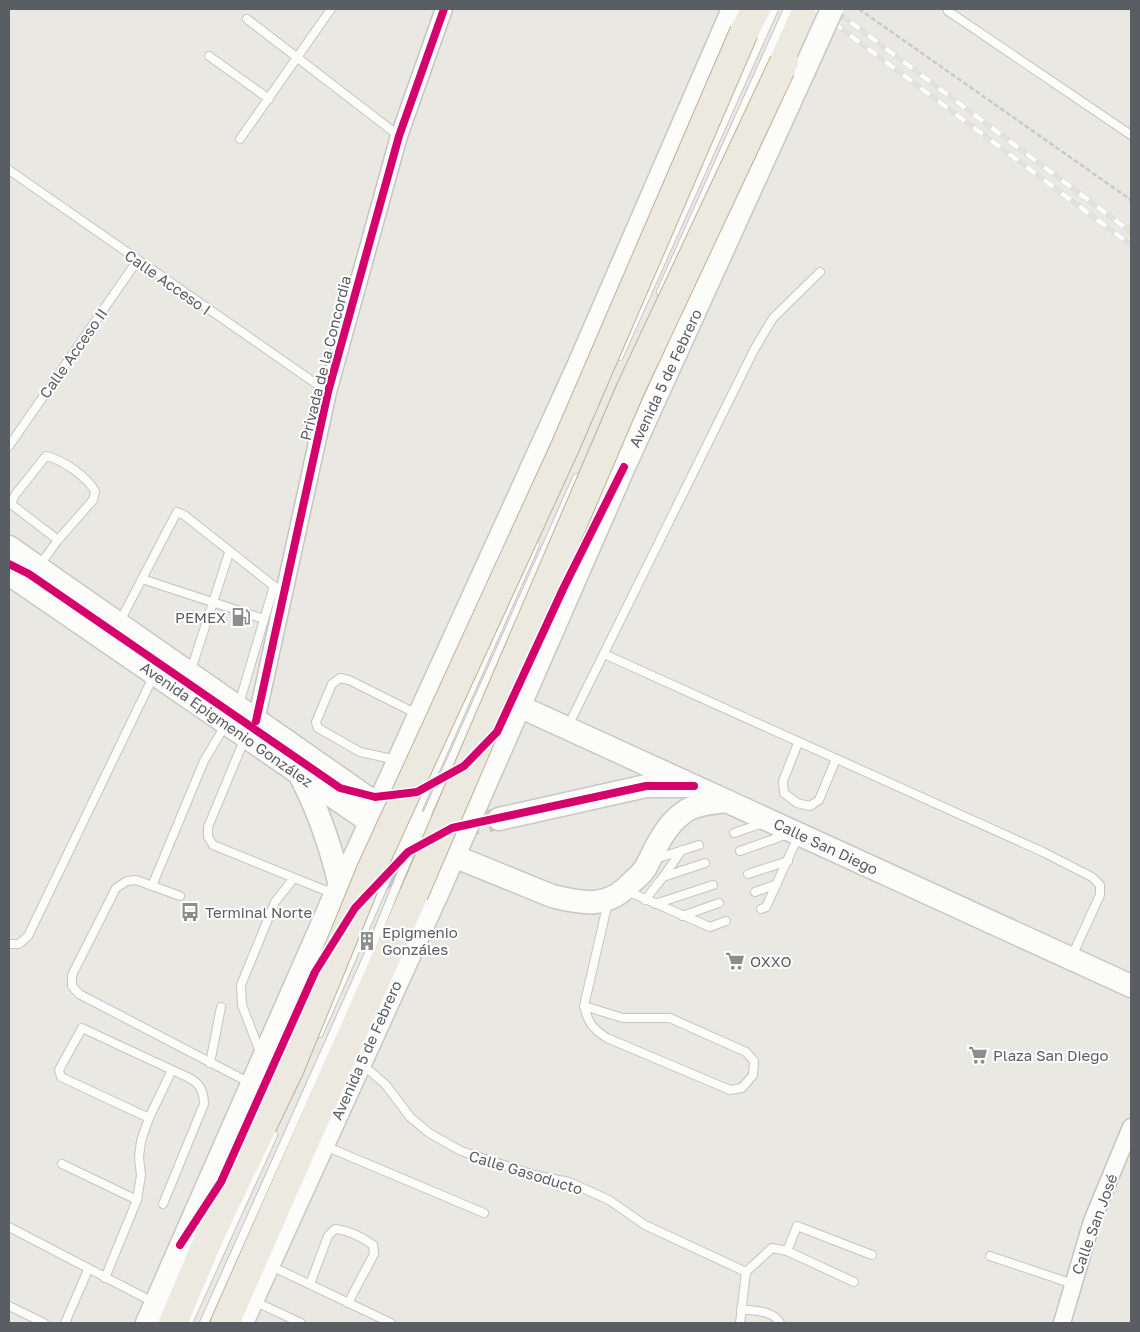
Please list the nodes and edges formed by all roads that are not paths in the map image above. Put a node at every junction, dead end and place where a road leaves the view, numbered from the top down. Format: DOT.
graph roads {
  1 [pos="331,9"];
  2 [pos="444,9"];
  3 [pos="788,9"];
  4 [pos="806,9"];
  5 [pos="832,9"];
  6 [pos="767,11"];
  7 [pos="948,11"];
  8 [pos="730,15"];
  9 [pos="247,19"];
  10 [pos="209,56"];
  11 [pos="298,57"];
  12 [pos="269,99"];
  13 [pos="1131,135"];
  14 [pos="399,136"];
  15 [pos="240,139"];
  16 [pos="9,170"];
  17 [pos="137,261"];
  18 [pos="820,272"];
  19 [pos="659,296"];
  20 [pos="614,368"];
  21 [pos="328,392"];
  22 [pos="9,446"];
  23 [pos="624,467"];
  24 [pos="582,469"];
  25 [pos="58,540"];
  26 [pos="538,540"];
  27 [pos="9,547"];
  28 [pos="229,553"];
  29 [pos="9,564"];
  30 [pos="38,567"];
  31 [pos="9,574"];
  32 [pos="142,579"];
  33 [pos="279,590"];
  34 [pos="212,604"];
  35 [pos="264,619"];
  36 [pos="118,625"];
  37 [pos="604,654"];
  38 [pos="155,674"];
  39 [pos="189,674"];
  40 [pos="521,707"];
  41 [pos="419,715"];
  42 [pos="242,722"];
  43 [pos="567,728"];
  44 [pos="497,732"];
  45 [pos="798,743"];
  46 [pos="836,759"];
  47 [pos="398,760"];
  48 [pos="304,770"];
  49 [pos="694,786"];
  50 [pos="350,797"];
  51 [pos="727,801"];
  52 [pos="374,814"];
  53 [pos="500,819"];
  54 [pos="770,820"];
  55 [pos="414,830"];
  56 [pos="734,833"];
  57 [pos="797,833"];
  58 [pos="699,844"];
  59 [pos="458,848"];
  60 [pos="682,850"];
  61 [pos="740,851"];
  62 [pos="648,861"];
  63 [pos="788,861"];
  64 [pos="705,863"];
  65 [pos="748,874"];
  66 [pos="294,878"];
  67 [pos="663,878"];
  68 [pos="777,884"];
  69 [pos="713,885"];
  70 [pos="152,886"];
  71 [pos="338,890"];
  72 [pos="755,892"];
  73 [pos="617,895"];
  74 [pos="180,896"];
  75 [pos="645,900"];
  76 [pos="719,903"];
  77 [pos="655,904"];
  78 [pos="761,909"];
  79 [pos="682,916"];
  80 [pos="726,921"];
  81 [pos="9,944"];
  82 [pos="1071,958"];
  83 [pos="315,972"];
  84 [pos="1131,986"];
  85 [pos="584,1006"];
  86 [pos="221,1007"];
  87 [pos="315,1042"];
  88 [pos="263,1059"];
  89 [pos="360,1062"];
  90 [pos="210,1063"];
  91 [pos="172,1070"];
  92 [pos="252,1084"];
  93 [pos="149,1118"];
  94 [pos="1131,1127"];
  95 [pos="275,1131"];
  96 [pos="323,1145"];
  97 [pos="62,1164"];
  98 [pos="137,1200"];
  99 [pos="163,1204"];
  100 [pos="484,1213"];
  101 [pos="9,1227"];
  102 [pos="180,1245"];
  103 [pos="787,1251"];
  104 [pos="872,1255"];
  105 [pos="990,1256"];
  106 [pos="268,1265"];
  107 [pos="88,1270"];
  108 [pos="746,1272"];
  109 [pos="105,1278"];
  110 [pos="854,1282"];
  111 [pos="310,1284"];
  112 [pos="1073,1284"];
  113 [pos="252,1300"];
  114 [pos="348,1303"];
  115 [pos="9,1306"];
  116 [pos="741,1310"];
  117 [pos="151,1313"];
  118 [pos="44,1323"];
  119 [pos="65,1323"];
  120 [pos="173,1323"];
  121 [pos="188,1323"];
  122 [pos="204,1323"];
  123 [pos="225,1323"];
  124 [pos="242,1323"];
  125 [pos="301,1323"];
  126 [pos="391,1323"];
  127 [pos="740,1323"];
  128 [pos="780,1323"];
  129 [pos="1062,1323"];
  1 -- 11 [label="lane"];
  2 -- 14 [label="street, Privada de la Concordia"];
  3 -- 19 [label="lane"];
  4 -- 123 [label="highway, Avenida 5 de Febrero, bridge"];
  5 -- 23 [label="main road, Avenida 5 de Febrero, bridge"];
  6 -- 20 [label="lane"];
  6 -- 120 [label="highway, bridge"];
  7 -- 13 [label="lane"];
  8 -- 41 [label="main road"];
  9 -- 11 [label="lane"];
  10 -- 12 [label="lane"];
  11 -- 12 [label="lane"];
  11 -- 14 [label="lane"];
  12 -- 15 [label="lane"];
  14 -- 21 [label="street, Privada de la Concordia"];
  16 -- 17 [label="lane, Calle Acceso I"];
  17 -- 21 [label="lane, Calle Acceso I"];
  17 -- 22 [label="lane, Calle Acceso II"];
  18 -- 37 [label="lane"];
  21 -- 33 [label="street, Privada de la Concordia"];
  23 -- 40 [label="main road, Avenida 5 de Febrero"];
  23 -- 44 [label="main road"];
  24 -- 55 [label="lane"];
  25 -- 25 [label="lane"];
  25 -- 30 [label="lane"];
  26 -- 55 [label="lane"];
  27 -- 30 [label="main road, Avenida Epigmenio González"];
  28 -- 32 [label="lane"];
  28 -- 33 [label="lane"];
  28 -- 34 [label="lane"];
  29 -- 48 [label="main road"];
  30 -- 36 [label="main road, Avenida Epigmenio González"];
  31 -- 38 [label="main road, Avenida Epigmenio González"];
  32 -- 34 [label="lane"];
  32 -- 36 [label="lane"];
  33 -- 35 [label="lane"];
  33 -- 42 [label="street, Privada de la Concordia"];
  34 -- 35 [label="lane"];
  34 -- 39 [label="lane"];
  35 -- 42 [label="lane"];
  36 -- 39 [label="main road, Avenida Epigmenio González"];
  37 -- 43 [label="lane"];
  37 -- 45 [label="lane"];
  38 -- 42 [label="main road, Avenida Epigmenio González"];
  38 -- 81 [label="lane"];
  39 -- 42 [label="main road, Avenida Epigmenio González"];
  40 -- 43 [label="main road, Calle San Diego"];
  40 -- 59 [label="main road, Avenida 5 de Febrero"];
  41 -- 47 [label="main road"];
  41 -- 47 [label="lane"];
  42 -- 48 [label="main road, Avenida Epigmenio González"];
  42 -- 50 [label="main road, Avenida Epigmenio González"];
  42 -- 66 [label="lane"];
  42 -- 70 [label="lane"];
  43 -- 49 [label="main road, Calle San Diego"];
  45 -- 46 [label="lane"];
  45 -- 46 [label="lane"];
  46 -- 82 [label="lane"];
  47 -- 52 [label="main road"];
  48 -- 50 [label="main road, Avenida Epigmenio González"];
  48 -- 71 [label="main road"];
  49 -- 51 [label="main road, Calle San Diego"];
  49 -- 53 [label="main road"];
  50 -- 52 [label="main road, Avenida Epigmenio González"];
  51 -- 54 [label="main road, Calle San Diego"];
  51 -- 62 [label="main road"];
  52 -- 55 [label="main road, Avenida Epigmenio González"];
  52 -- 71 [label="main road"];
  54 -- 56 [label="lane"];
  54 -- 57 [label="main road, Calle San Diego"];
  55 -- 59 [label="main road, Avenida Epigmenio González"];
  55 -- 87 [label="lane"];
  55 -- 122 [label="lane"];
  57 -- 61 [label="lane"];
  57 -- 63 [label="lane"];
  57 -- 82 [label="main road, Calle San Diego"];
  58 -- 60 [label="lane"];
  59 -- 73 [label="main road, Avenida Epigmenio González"];
  59 -- 89 [label="main road, Avenida 5 de Febrero"];
  60 -- 62 [label="lane"];
  60 -- 67 [label="lane"];
  62 -- 73 [label="main road"];
  63 -- 65 [label="lane"];
  63 -- 68 [label="lane"];
  64 -- 67 [label="lane"];
  66 -- 71 [label="lane"];
  66 -- 88 [label="lane"];
  67 -- 75 [label="lane"];
  68 -- 72 [label="lane"];
  68 -- 78 [label="lane"];
  69 -- 77 [label="lane"];
  70 -- 74 [label="lane"];
  70 -- 90 [label="lane"];
  71 -- 88 [label="main road"];
  73 -- 75 [label="lane"];
  73 -- 85 [label="lane"];
  75 -- 77 [label="lane"];
  76 -- 79 [label="lane"];
  77 -- 79 [label="lane"];
  79 -- 80 [label="lane"];
  82 -- 84 [label="main road, Calle San Diego"];
  83 -- 102 [label="main road"];
  85 -- 85 [label="lane"];
  86 -- 90 [label="lane"];
  88 -- 92 [label="main road"];
  89 -- 96 [label="main road, Avenida 5 de Febrero"];
  89 -- 108 [label="lane, Calle Gasoducto"];
  90 -- 92 [label="lane"];
  91 -- 93 [label="lane"];
  91 -- 93 [label="lane"];
  91 -- 99 [label="lane"];
  92 -- 102 [label="main road"];
  93 -- 98 [label="lane"];
  94 -- 112 [label="street, Calle San José"];
  95 -- 121 [label="lane"];
  96 -- 100 [label="lane"];
  96 -- 106 [label="main road, Avenida 5 de Febrero"];
  97 -- 98 [label="lane"];
  98 -- 109 [label="lane"];
  101 -- 107 [label="lane"];
  102 -- 117 [label="main road"];
  103 -- 104 [label="lane"];
  103 -- 108 [label="lane"];
  103 -- 110 [label="lane"];
  105 -- 112 [label="lane"];
  106 -- 111 [label="lane"];
  106 -- 113 [label="main road, Avenida 5 de Febrero"];
  107 -- 109 [label="lane"];
  107 -- 119 [label="lane"];
  108 -- 116 [label="lane"];
  109 -- 117 [label="lane"];
  111 -- 114 [label="lane"];
  111 -- 114 [label="lane"];
  112 -- 129 [label="street, Calle San José"];
  113 -- 124 [label="main road, Avenida 5 de Febrero"];
  113 -- 125 [label="lane"];
  114 -- 126 [label="lane"];
  115 -- 118 [label="lane"];
  116 -- 127 [label="lane"];
  116 -- 128 [label="lane"];
}
